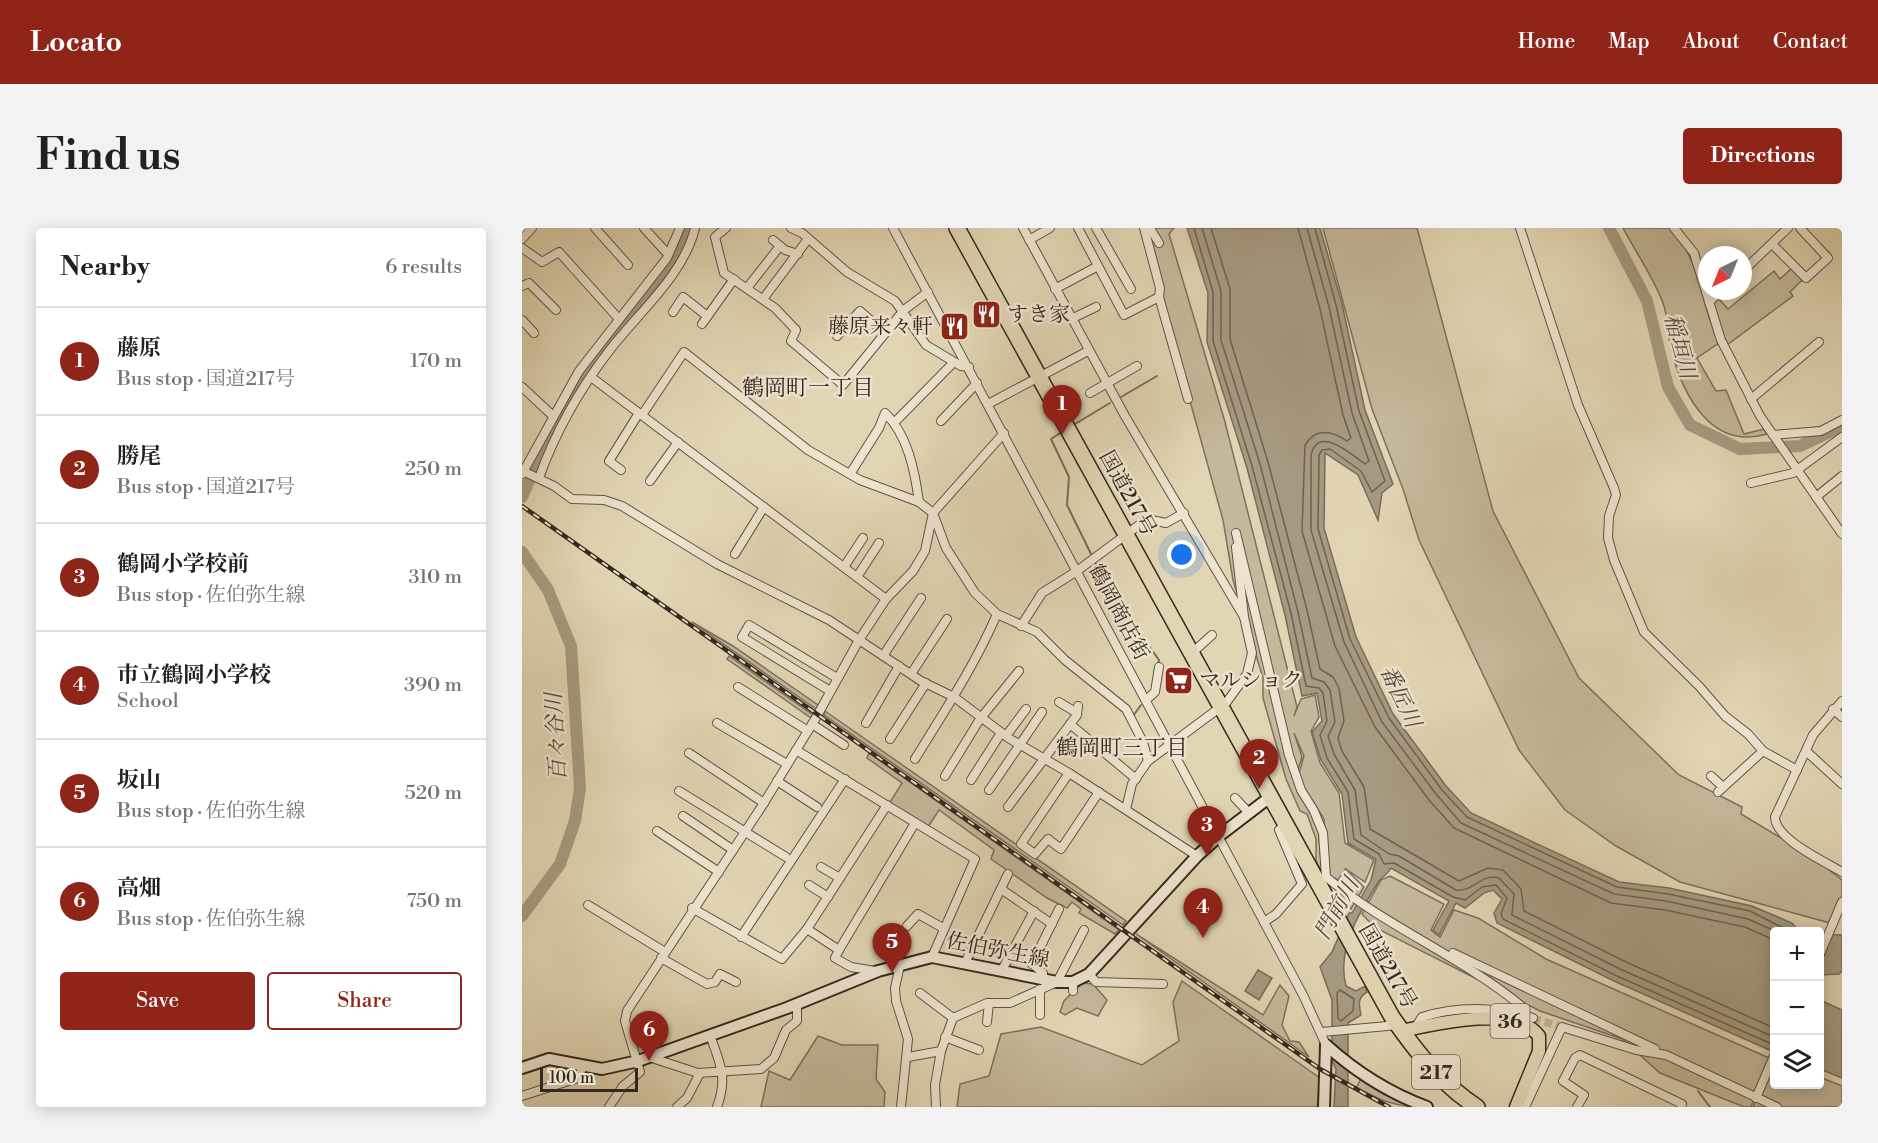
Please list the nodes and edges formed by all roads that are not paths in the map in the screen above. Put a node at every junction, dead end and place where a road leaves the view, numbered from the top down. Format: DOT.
graph roads {
  1 [pos="532,228"];
  2 [pos="595,228"];
  3 [pos="644,228"];
  4 [pos="680,228"];
  5 [pos="695,228"];
  6 [pos="726,228"];
  7 [pos="790,228"];
  8 [pos="893,228"];
  9 [pos="957,228"];
  10 [pos="1023,228"];
  11 [pos="1050,228"];
  12 [pos="1078,228"];
  13 [pos="1096,228"];
  14 [pos="1144,228"];
  15 [pos="1150,228"];
  16 [pos="1520,228"];
  17 [pos="1674,228"];
  18 [pos="1788,228"];
  19 [pos="1800,228"];
  20 [pos="803,230"];
  21 [pos="522,239"];
  22 [pos="808,239"];
  23 [pos="1029,240"];
  24 [pos="1159,243"];
  25 [pos="1772,244"];
  26 [pos="522,248"];
  27 [pos="666,252"];
  28 [pos="798,254"];
  29 [pos="1752,263"];
  30 [pos="628,265"];
  31 [pos="1098,266"];
  32 [pos="734,279"];
  33 [pos="522,286"];
  34 [pos="747,288"];
  35 [pos="1055,289"];
  36 [pos="1131,289"];
  37 [pos="928,292"];
  38 [pos="1159,297"];
  39 [pos="763,299"];
  40 [pos="1709,302"];
  41 [pos="1096,307"];
  42 [pos="556,309"];
  43 [pos="904,310"];
  44 [pos="673,312"];
  45 [pos="707,316"];
  46 [pos="618,318"];
  47 [pos="1071,319"];
  48 [pos="522,320"];
  49 [pos="702,324"];
  50 [pos="534,333"];
  51 [pos="885,333"];
  52 [pos="837,336"];
  53 [pos="1819,342"];
  54 [pos="1088,351"];
  55 [pos="954,362"];
  56 [pos="1137,366"];
  57 [pos="969,367"];
  58 [pos="591,377"];
  59 [pos="1040,377"];
  60 [pos="977,383"];
  61 [pos="1106,384"];
  62 [pos="522,387"];
  63 [pos="1090,393"];
  64 [pos="1188,399"];
  65 [pos="1751,399"];
  66 [pos="988,404"];
  67 [pos="641,414"];
  68 [pos="553,416"];
  69 [pos="1842,420"];
  70 [pos="941,421"];
  71 [pos="894,423"];
  72 [pos="1004,433"];
  73 [pos="1773,435"];
  74 [pos="1842,437"];
  75 [pos="678,442"];
  76 [pos="621,470"];
  77 [pos="1797,470"];
  78 [pos="523,473"];
  79 [pos="850,474"];
  80 [pos="1842,476"];
  81 [pos="539,478"];
  82 [pos="650,481"];
  83 [pos="1751,483"];
  84 [pos="1816,497"];
  85 [pos="919,502"];
  86 [pos="764,507"];
  87 [pos="933,513"];
  88 [pos="1184,513"];
  89 [pos="1127,534"];
  90 [pos="1842,534"];
  91 [pos="863,538"];
  92 [pos="879,543"];
  93 [pos="735,554"];
  94 [pos="844,567"];
  95 [pos="1077,571"];
  96 [pos="857,577"];
  97 [pos="921,598"];
  98 [pos="886,599"];
  99 [pos="997,614"];
  100 [pos="1244,617"];
  101 [pos="947,619"];
  102 [pos="1021,626"];
  103 [pos="1212,635"];
  104 [pos="859,640"];
  105 [pos="1192,653"];
  106 [pos="883,656"];
  107 [pos="899,666"];
  108 [pos="1159,667"];
  109 [pos="1019,671"];
  110 [pos="911,674"];
  111 [pos="837,678"];
  112 [pos="926,683"];
  113 [pos="738,687"];
  114 [pos="830,692"];
  115 [pos="954,697"];
  116 [pos="1146,700"];
  117 [pos="1842,701"];
  118 [pos="1059,702"];
  119 [pos="1221,706"];
  120 [pos="1026,709"];
  121 [pos="1833,709"];
  122 [pos="1042,712"];
  123 [pos="1842,717"];
  124 [pos="980,719"];
  125 [pos="717,723"];
  126 [pos="866,723"];
  127 [pos="1070,724"];
  128 [pos="810,727"];
  129 [pos="1003,734"];
  130 [pos="890,739"];
  131 [pos="1018,744"];
  132 [pos="1169,744"];
  133 [pos="844,745"];
  134 [pos="796,750"];
  135 [pos="1763,751"];
  136 [pos="1806,751"];
  137 [pos="689,753"];
  138 [pos="1043,758"];
  139 [pos="915,759"];
  140 [pos="1148,761"];
  141 [pos="787,764"];
  142 [pos="1797,770"];
  143 [pos="1069,773"];
  144 [pos="945,776"];
  145 [pos="1711,776"];
  146 [pos="844,779"];
  147 [pos="1136,779"];
  148 [pos="971,780"];
  149 [pos="777,781"];
  150 [pos="1842,784"];
  151 [pos="989,790"];
  152 [pos="680,791"];
  153 [pos="1099,792"];
  154 [pos="1270,797"];
  155 [pos="1235,798"];
  156 [pos="764,803"];
  157 [pos="887,806"];
  158 [pos="817,807"];
  159 [pos="1008,807"];
  160 [pos="1126,809"];
  161 [pos="1250,813"];
  162 [pos="683,816"];
  163 [pos="915,823"];
  164 [pos="1285,824"];
  165 [pos="657,831"];
  166 [pos="746,832"];
  167 [pos="1218,836"];
  168 [pos="733,850"];
  169 [pos="1197,856"];
  170 [pos="786,857"];
  171 [pos="821,867"];
  172 [pos="719,872"];
  173 [pos="1842,872"];
  174 [pos="1008,874"];
  175 [pos="840,878"];
  176 [pos="809,885"];
  177 [pos="1001,889"];
  178 [pos="828,897"];
  179 [pos="1842,902"];
  180 [pos="588,905"];
  181 [pos="692,908"];
  182 [pos="1059,909"];
  183 [pos="1034,911"];
  184 [pos="1264,921"];
  185 [pos="1052,924"];
  186 [pos="907,926"];
  187 [pos="943,928"];
  188 [pos="807,929"];
  189 [pos="1084,930"];
  190 [pos="741,937"];
  191 [pos="1432,945"];
  192 [pos="1824,945"];
  193 [pos="839,950"];
  194 [pos="662,955"];
  195 [pos="932,957"];
  196 [pos="965,963"];
  197 [pos="900,965"];
  198 [pos="1002,970"];
  199 [pos="878,971"];
  200 [pos="1089,974"];
  201 [pos="736,982"];
  202 [pos="1058,982"];
  203 [pos="1042,984"];
  204 [pos="1162,984"];
  205 [pos="920,993"];
  206 [pos="989,1003"];
  207 [pos="797,1004"];
  208 [pos="1040,1015"];
  209 [pos="953,1018"];
  210 [pos="987,1022"];
  211 [pos="1405,1028"];
  212 [pos="1325,1031"];
  213 [pos="710,1035"];
  214 [pos="945,1037"];
  215 [pos="1328,1047"];
  216 [pos="1655,1049"];
  217 [pos="979,1050"];
  218 [pos="941,1051"];
  219 [pos="908,1057"];
  220 [pos="643,1059"];
  221 [pos="1770,1065"];
  222 [pos="582,1066"];
  223 [pos="522,1068"];
  224 [pos="700,1073"];
  225 [pos="723,1073"];
  226 [pos="522,1096"];
  227 [pos="1756,1098"];
  228 [pos="1472,1106"];
  229 [pos="609,1107"];
  230 [pos="677,1107"];
  231 [pos="717,1107"];
  232 [pos="901,1107"];
  233 [pos="936,1107"];
  234 [pos="1324,1107"];
  235 [pos="1427,1107"];
  236 [pos="1516,1107"];
  237 [pos="1525,1107"];
  238 [pos="1577,1107"];
  239 [pos="1681,1107"];
  240 [pos="1777,1107"];
  1 -- 21 [label="street"];
  2 -- 30 [label="street"];
  3 -- 27 [label="street"];
  4 -- 46 [label="street"];
  5 -- 58 [label="street"];
  6 -- 32 [label="street"];
  7 -- 20 [label="street"];
  8 -- 37 [label="street, 鶴岡商店街"];
  9 -- 59 [label="highway, 国道217号 / 217"];
  10 -- 23 [label="street"];
  11 -- 23 [label="street"];
  12 -- 31 [label="street"];
  13 -- 36 [label="street"];
  14 -- 38 [label="street"];
  15 -- 24 [label="street"];
  16 -- 135 [label="street"];
  17 -- 40 [label="street"];
  18 -- 25 [label="street"];
  19 -- 25 [label="street"];
  20 -- 22 [label="street"];
  22 -- 28 [label="street"];
  22 -- 43 [label="street"];
  23 -- 35 [label="street"];
  25 -- 29 [label="street"];
  26 -- 46 [label="street"];
  28 -- 34 [label="street"];
  28 -- 39 [label="street"];
  31 -- 35 [label="street"];
  31 -- 38 [label="street"];
  32 -- 34 [label="street"];
  32 -- 45 [label="street"];
  33 -- 42 [label="street"];
  34 -- 39 [label="street"];
  35 -- 47 [label="street"];
  37 -- 43 [label="street"];
  37 -- 57 [label="street, 鶴岡商店街"];
  38 -- 64 [label="street"];
  39 -- 51 [label="street"];
  40 -- 65 [label="street"];
  41 -- 47 [label="street"];
  43 -- 51 [label="street"];
  43 -- 55 [label="street"];
  44 -- 45 [label="street"];
  45 -- 49 [label="street"];
  46 -- 68 [label="street"];
  47 -- 54 [label="street"];
  48 -- 50 [label="street"];
  51 -- 52 [label="street"];
  53 -- 65 [label="street"];
  54 -- 59 [label="street"];
  54 -- 61 [label="street"];
  55 -- 57 [label="street"];
  55 -- 71 [label="street"];
  56 -- 61 [label="street"];
  57 -- 60 [label="street, 鶴岡商店街"];
  58 -- 67 [label="street"];
  58 -- 81 [label="street"];
  59 -- 66 [label="street"];
  59 -- 89 [label="highway, 国道217号 / 217"];
  60 -- 66 [label="street, 鶴岡商店街"];
  60 -- 70 [label="street"];
  61 -- 63 [label="street"];
  61 -- 88 [label="street"];
  62 -- 68 [label="street"];
  65 -- 73 [label="street"];
  66 -- 72 [label="street, 鶴岡商店街"];
  67 -- 75 [label="street"];
  67 -- 76 [label="street"];
  67 -- 79 [label="street"];
  68 -- 78 [label="street"];
  69 -- 73 [label="street"];
  71 -- 79 [label="street"];
  71 -- 85 [label="street"];
  72 -- 87 [label="street"];
  72 -- 95 [label="street, 鶴岡商店街"];
  73 -- 77 [label="street"];
  74 -- 77 [label="street"];
  75 -- 82 [label="street"];
  75 -- 86 [label="street"];
  77 -- 83 [label="street"];
  77 -- 84 [label="street"];
  78 -- 81 [label="street"];
  79 -- 85 [label="street"];
  80 -- 84 [label="street"];
  81 -- 104 [label="street"];
  84 -- 90 [label="street"];
  85 -- 87 [label="street"];
  86 -- 93 [label="street"];
  86 -- 94 [label="street"];
  87 -- 98 [label="street"];
  87 -- 99 [label="street"];
  88 -- 89 [label="street"];
  88 -- 100 [label="street"];
  89 -- 95 [label="street"];
  89 -- 105 [label="highway, 国道217号 / 217"];
  91 -- 94 [label="street"];
  92 -- 96 [label="street"];
  94 -- 96 [label="street"];
  95 -- 102 [label="street"];
  95 -- 116 [label="street, 鶴岡商店街"];
  96 -- 98 [label="street"];
  97 -- 106 [label="street"];
  98 -- 104 [label="street"];
  99 -- 102 [label="street"];
  99 -- 115 [label="street"];
  100 -- 119 [label="street"];
  100 -- 191 [label="street"];
  101 -- 110 [label="street"];
  102 -- 140 [label="street"];
  103 -- 105 [label="street"];
  104 -- 106 [label="street"];
  104 -- 111 [label="street"];
  105 -- 119 [label="highway, 国道217号 / 217"];
  106 -- 107 [label="street"];
  107 -- 110 [label="street"];
  107 -- 126 [label="street"];
  108 -- 116 [label="street"];
  109 -- 124 [label="street"];
  110 -- 112 [label="street"];
  111 -- 114 [label="street"];
  111 -- 114 [label="street"];
  112 -- 115 [label="street"];
  112 -- 130 [label="street"];
  113 -- 128 [label="street"];
  114 -- 128 [label="street"];
  115 -- 124 [label="street"];
  115 -- 139 [label="street"];
  116 -- 132 [label="street, 鶴岡商店街"];
  117 -- 121 [label="street"];
  118 -- 127 [label="street"];
  119 -- 132 [label="street"];
  119 -- 154 [label="highway, 国道217号 / 217"];
  120 -- 129 [label="street"];
  121 -- 123 [label="street"];
  121 -- 136 [label="street"];
  122 -- 131 [label="street"];
  124 -- 129 [label="street"];
  124 -- 144 [label="street"];
  125 -- 141 [label="street"];
  127 -- 138 [label="street"];
  127 -- 147 [label="street"];
  128 -- 133 [label="street"];
  128 -- 134 [label="street"];
  129 -- 131 [label="street"];
  129 -- 148 [label="street"];
  131 -- 138 [label="street"];
  131 -- 151 [label="street"];
  132 -- 140 [label="street"];
  132 -- 167 [label="street, 鶴岡商店街"];
  134 -- 141 [label="street"];
  134 -- 146 [label="street"];
  135 -- 142 [label="street"];
  135 -- 145 [label="street"];
  136 -- 142 [label="street"];
  136 -- 150 [label="street"];
  137 -- 156 [label="street"];
  138 -- 143 [label="street"];
  138 -- 159 [label="street"];
  140 -- 147 [label="street"];
  141 -- 149 [label="street"];
  142 -- 173 [label="street"];
  143 -- 153 [label="street"];
  143 -- 153 [label="street"];
  146 -- 157 [label="street"];
  146 -- 190 [label="street"];
  147 -- 160 [label="street"];
  149 -- 156 [label="street"];
  149 -- 158 [label="street"];
  152 -- 166 [label="street"];
  153 -- 160 [label="street"];
  154 -- 161 [label="main road, 佐伯弥生線"];
  154 -- 164 [label="highway, 国道217号 / 217"];
  155 -- 161 [label="street"];
  156 -- 166 [label="street"];
  157 -- 163 [label="street"];
  157 -- 175 [label="street"];
  160 -- 169 [label="street"];
  161 -- 167 [label="main road, 佐伯弥生線"];
  162 -- 168 [label="street"];
  163 -- 187 [label="street"];
  163 -- 193 [label="street"];
  164 -- 184 [label="street"];
  164 -- 211 [label="highway, 国道217号 / 217"];
  165 -- 172 [label="street"];
  166 -- 168 [label="street"];
  166 -- 170 [label="street"];
  167 -- 169 [label="main road, 佐伯弥生線"];
  167 -- 184 [label="street, 鶴岡商店街"];
  168 -- 172 [label="street"];
  169 -- 200 [label="main road, 佐伯弥生線"];
  171 -- 175 [label="street"];
  172 -- 181 [label="street"];
  174 -- 177 [label="street"];
  175 -- 178 [label="street"];
  176 -- 178 [label="street"];
  177 -- 183 [label="street"];
  177 -- 196 [label="street"];
  178 -- 188 [label="street"];
  179 -- 192 [label="street"];
  180 -- 194 [label="street"];
  181 -- 190 [label="street"];
  181 -- 194 [label="street"];
  182 -- 185 [label="street"];
  183 -- 185 [label="street"];
  183 -- 198 [label="street"];
  184 -- 212 [label="street, 鶴岡商店街"];
  185 -- 203 [label="street"];
  186 -- 187 [label="street"];
  187 -- 195 [label="street"];
  188 -- 190 [label="street"];
  188 -- 193 [label="street"];
  189 -- 202 [label="street"];
  191 -- 211 [label="street"];
  191 -- 216 [label="street"];
  193 -- 199 [label="street"];
  194 -- 201 [label="street"];
  194 -- 220 [label="street"];
  195 -- 196 [label="main road, 佐伯弥生線"];
  195 -- 197 [label="main road, 佐伯弥生線"];
  196 -- 198 [label="main road, 佐伯弥生線"];
  197 -- 199 [label="main road, 佐伯弥生線"];
  197 -- 219 [label="street"];
  198 -- 203 [label="main road, 佐伯弥生線"];
  199 -- 207 [label="main road, 佐伯弥生線"];
  200 -- 202 [label="main road, 佐伯弥生線"];
  200 -- 204 [label="street"];
  202 -- 203 [label="main road, 佐伯弥生線"];
  203 -- 206 [label="street"];
  203 -- 208 [label="street"];
  205 -- 209 [label="street"];
  206 -- 209 [label="street"];
  206 -- 210 [label="street"];
  207 -- 213 [label="main road, 佐伯弥生線"];
  207 -- 225 [label="street"];
  209 -- 214 [label="street"];
  211 -- 212 [label="street"];
  211 -- 228 [label="highway, 国道217号 / 217"];
  211 -- 236 [label="main road, 36"];
  212 -- 215 [label="street, 鶴岡商店街"];
  213 -- 220 [label="main road, 佐伯弥生線"];
  213 -- 225 [label="street"];
  214 -- 217 [label="street"];
  214 -- 218 [label="street"];
  215 -- 234 [label="main road"];
  215 -- 235 [label="main road"];
  218 -- 219 [label="street"];
  218 -- 233 [label="street"];
  219 -- 232 [label="street"];
  220 -- 222 [label="main road, 佐伯弥生線"];
  220 -- 224 [label="street"];
  220 -- 229 [label="street"];
  221 -- 227 [label="street"];
  222 -- 223 [label="main road, 佐伯弥生線"];
  222 -- 226 [label="street"];
  224 -- 225 [label="street"];
  224 -- 230 [label="street"];
  225 -- 231 [label="street"];
  227 -- 237 [label="street"];
  227 -- 240 [label="street"];
  238 -- 239 [label="street"];
}
